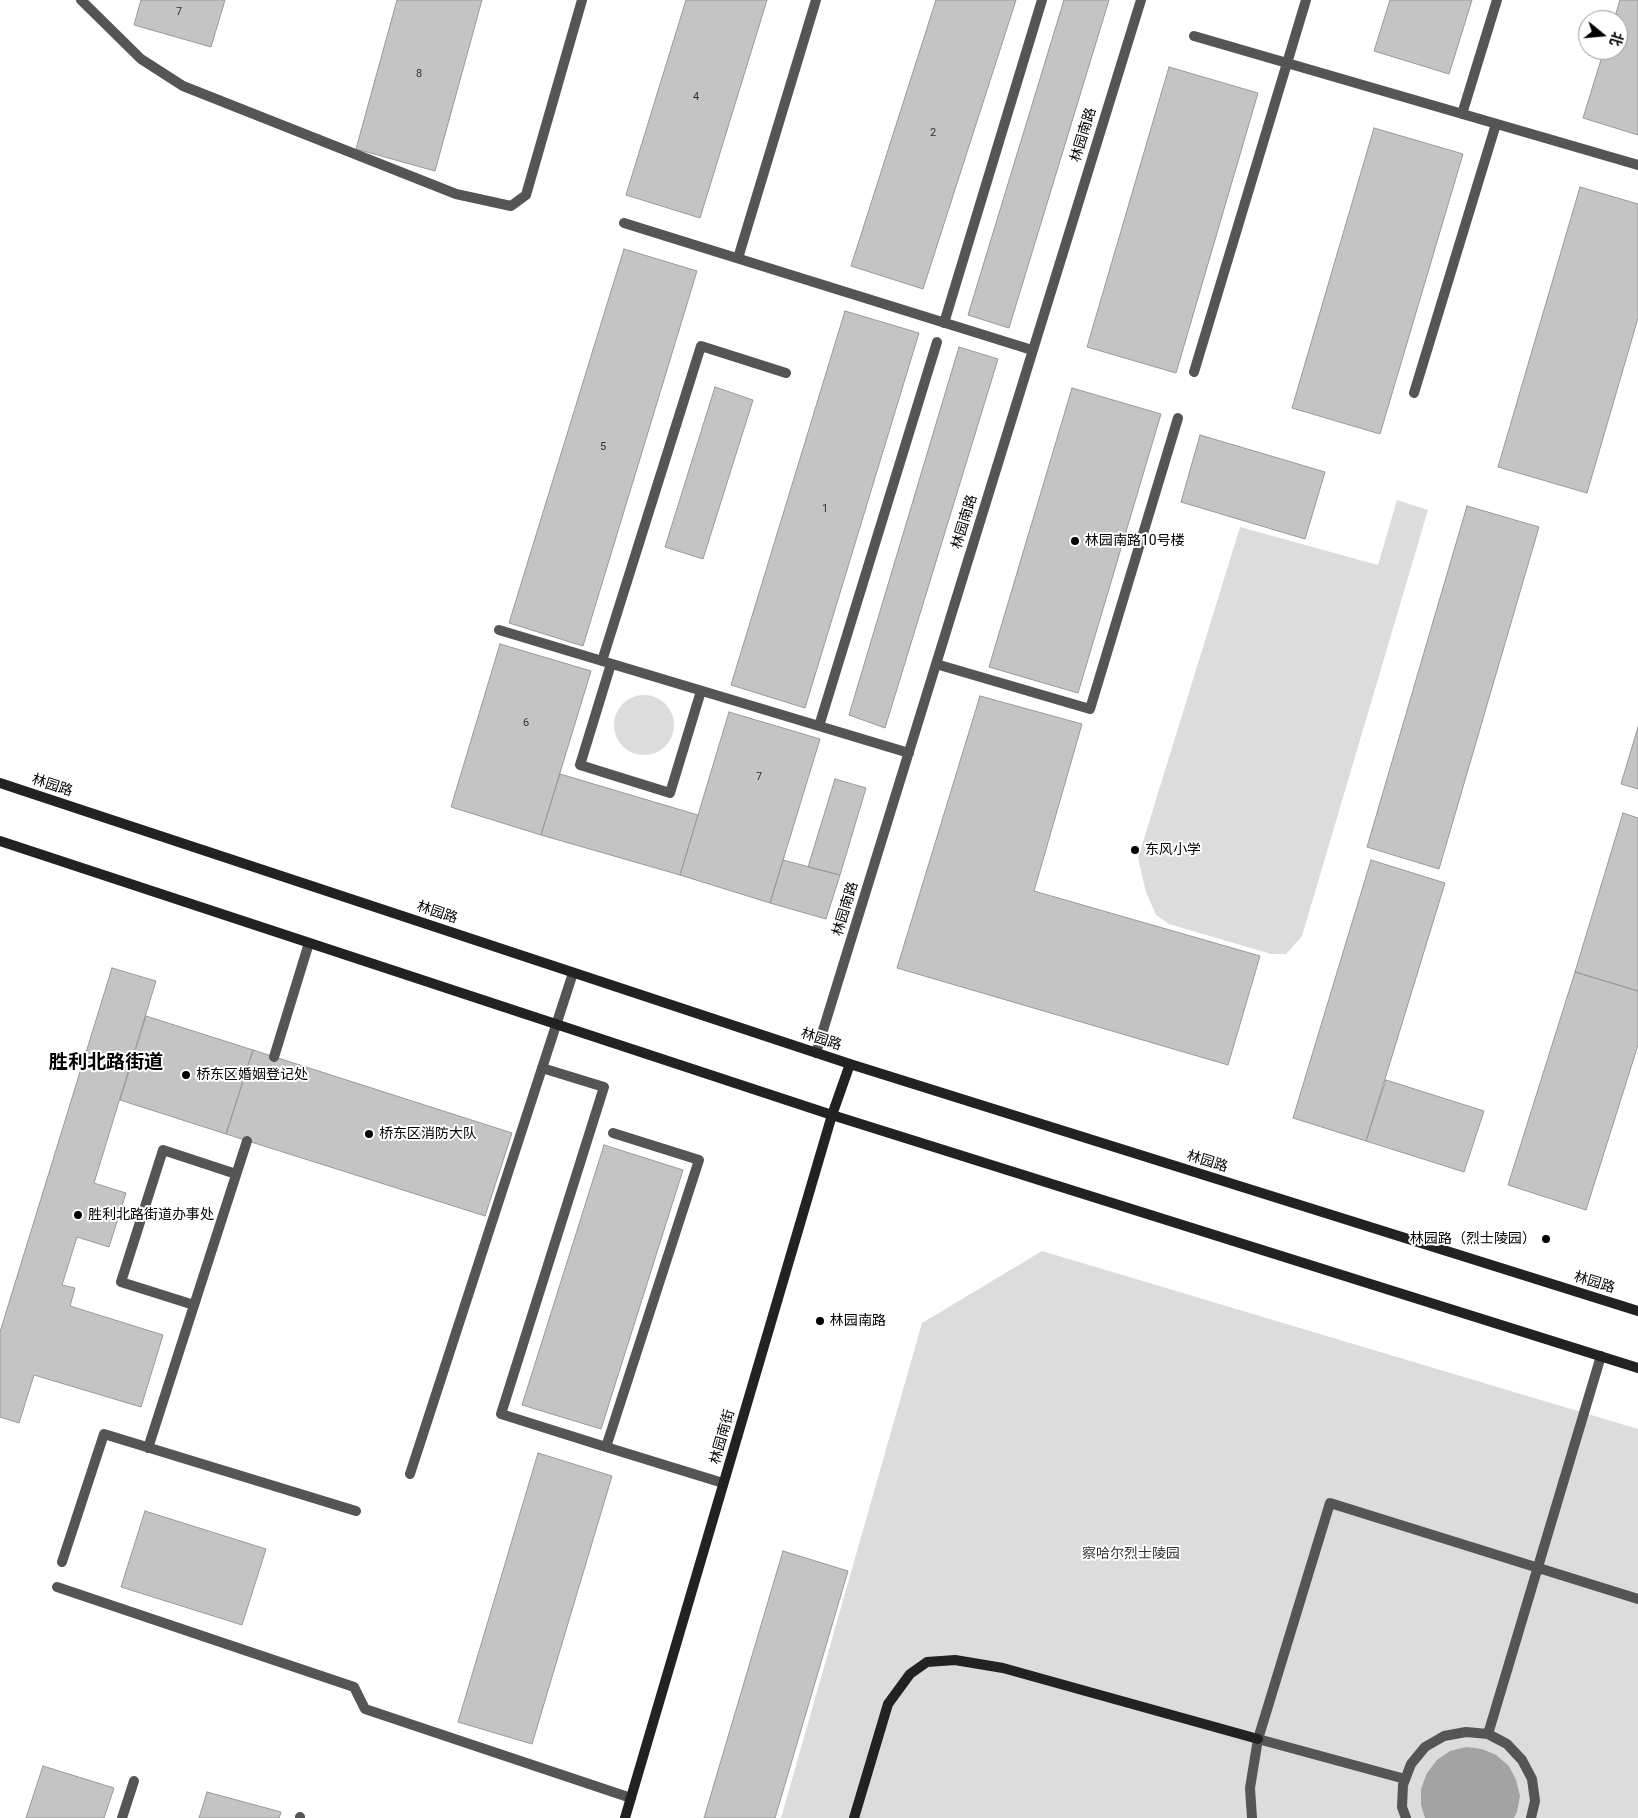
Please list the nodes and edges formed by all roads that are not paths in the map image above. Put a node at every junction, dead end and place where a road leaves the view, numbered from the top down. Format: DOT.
graph roads {
  1 [pos="80,0"];
  2 [pos="582,0"];
  3 [pos="816,0"];
  4 [pos="1042,0"];
  5 [pos="1140,0"];
  6 [pos="1306,0"];
  7 [pos="1497,0"];
  8 [pos="1194,36"];
  9 [pos="1288,63"];
  10 [pos="1462,114"];
  11 [pos="1496,124"];
  12 [pos="1638,165"];
  13 [pos="624,223"];
  14 [pos="738,258"];
  15 [pos="944,323"];
  16 [pos="937,342"];
  17 [pos="1032,350"];
  18 [pos="1194,372"];
  19 [pos="786,373"];
  20 [pos="1414,393"];
  21 [pos="1178,418"];
  22 [pos="499,630"];
  23 [pos="606,662"];
  24 [pos="936,664"];
  25 [pos="702,691"];
  26 [pos="819,726"];
  27 [pos="909,753"];
  28 [pos="0,783"];
  29 [pos="0,841"];
  30 [pos="309,943"];
  31 [pos="573,973"];
  32 [pos="556,1024"];
  33 [pos="816,1053"];
  34 [pos="274,1057"];
  35 [pos="850,1064"];
  36 [pos="542,1068"];
  37 [pos="832,1115"];
  38 [pos="613,1133"];
  39 [pos="247,1140"];
  40 [pos="236,1174"];
  41 [pos="194,1305"];
  42 [pos="1638,1311"];
  43 [pos="1601,1356"];
  44 [pos="1638,1368"];
  45 [pos="606,1447"];
  46 [pos="148,1448"];
  47 [pos="410,1474"];
  48 [pos="723,1483"];
  49 [pos="356,1511"];
  50 [pos="62,1562"];
  51 [pos="1537,1568"];
  52 [pos="57,1587"];
  53 [pos="1638,1599"];
  54 [pos="1488,1734"];
  55 [pos="1258,1739"];
  56 [pos="1405,1779"];
  57 [pos="134,1781"];
  58 [pos="631,1798"];
  59 [pos="122,1818"];
  60 [pos="625,1818"];
  61 [pos="854,1818"];
  62 [pos="1252,1818"];
  63 [pos="1406,1818"];
  64 [pos="1531,1818"];
  1 -- 2 [label="street"];
  3 -- 14 [label="street"];
  4 -- 15 [label="street"];
  5 -- 17 [label="street, 林园南路"];
  6 -- 9 [label="street"];
  7 -- 10 [label="street"];
  8 -- 9 [label="street"];
  9 -- 10 [label="street"];
  9 -- 18 [label="street"];
  10 -- 11 [label="street"];
  11 -- 12 [label="street"];
  11 -- 20 [label="street"];
  13 -- 14 [label="street"];
  14 -- 15 [label="street"];
  15 -- 17 [label="street"];
  16 -- 26 [label="street"];
  17 -- 24 [label="street, 林园南路"];
  19 -- 23 [label="street"];
  21 -- 24 [label="street"];
  22 -- 23 [label="street"];
  23 -- 25 [label="street"];
  23 -- 25 [label="street"];
  24 -- 27 [label="street, 林园南路"];
  25 -- 26 [label="street"];
  26 -- 27 [label="street"];
  27 -- 33 [label="street, 林园南路"];
  28 -- 31 [label="main road, 林园路"];
  29 -- 30 [label="main road"];
  30 -- 32 [label="main road"];
  30 -- 34 [label="street"];
  31 -- 32 [label="street"];
  31 -- 33 [label="main road, 林园路"];
  32 -- 36 [label="street"];
  32 -- 37 [label="main road"];
  33 -- 35 [label="main road, 林园路"];
  35 -- 37 [label="main road, 林园南街"];
  35 -- 42 [label="main road, 林园路"];
  36 -- 45 [label="street"];
  36 -- 47 [label="street"];
  37 -- 43 [label="main road"];
  37 -- 48 [label="main road, 林园南街"];
  38 -- 45 [label="street"];
  39 -- 40 [label="street"];
  40 -- 41 [label="street"];
  40 -- 41 [label="street"];
  41 -- 46 [label="street"];
  43 -- 44 [label="main road"];
  43 -- 51 [label="street"];
  45 -- 48 [label="street"];
  46 -- 49 [label="street"];
  46 -- 50 [label="street"];
  48 -- 58 [label="main road, 林园南街"];
  51 -- 53 [label="street"];
  51 -- 54 [label="street"];
  51 -- 55 [label="street"];
  52 -- 58 [label="street"];
  54 -- 56 [label="street"];
  54 -- 64 [label="street"];
  55 -- 56 [label="street"];
  55 -- 61 [label="main road"];
  55 -- 62 [label="street"];
  56 -- 63 [label="street"];
  57 -- 59 [label="street"];
  58 -- 60 [label="main road, 林园南街"];
}
